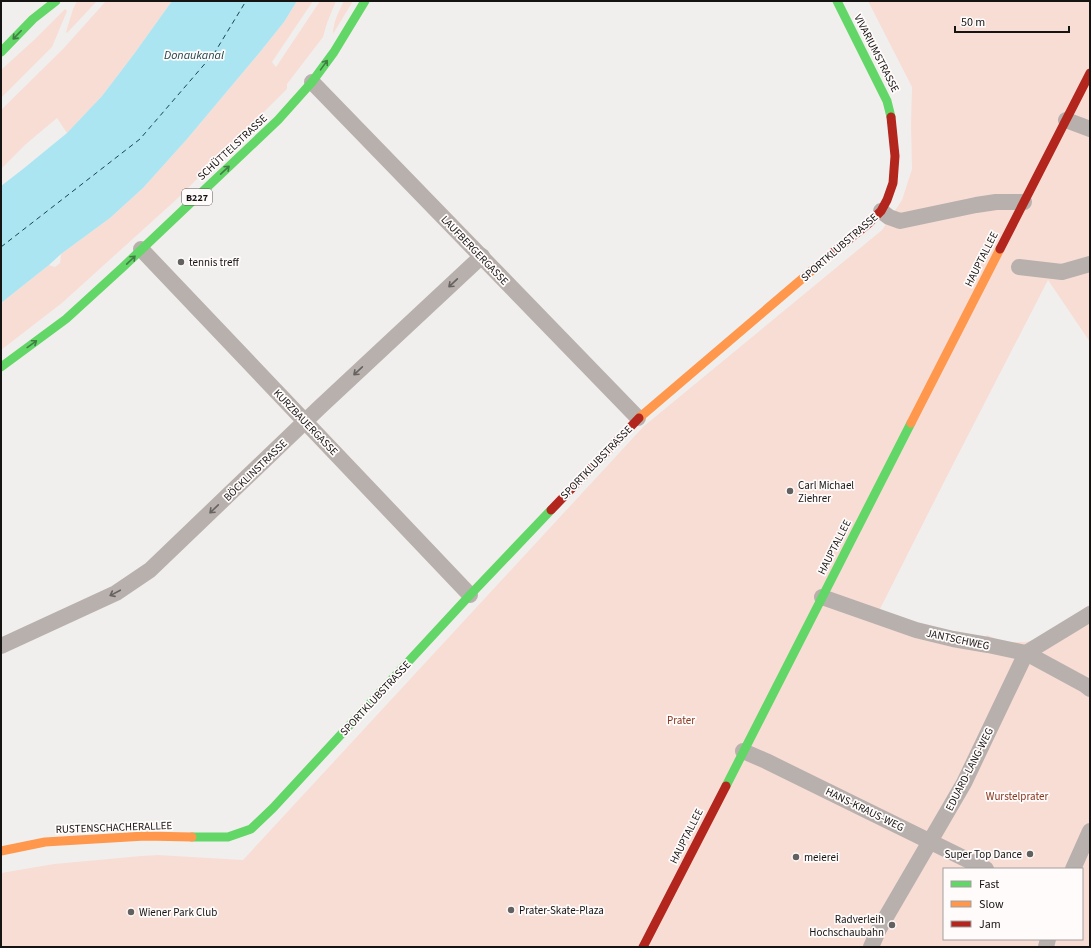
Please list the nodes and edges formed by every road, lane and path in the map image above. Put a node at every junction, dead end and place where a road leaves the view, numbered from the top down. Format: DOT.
graph roads {
  1 [pos="45,1"];
  2 [pos="56,1"];
  3 [pos="365,1"];
  4 [pos="837,1"];
  5 [pos="33,19"];
  6 [pos="1,52"];
  7 [pos="1090,73"];
  8 [pos="312,82"];
  9 [pos="1066,120"];
  10 [pos="1090,129"];
  11 [pos="1024,202"];
  12 [pos="881,210"];
  13 [pos="141,249"];
  14 [pos="482,256"];
  15 [pos="1090,264"];
  16 [pos="1019,267"];
  17 [pos="1,367"];
  18 [pos="638,418"];
  19 [pos="306,421"];
  20 [pos="470,595"];
  21 [pos="822,597"];
  22 [pos="1090,614"];
  23 [pos="1,646"];
  24 [pos="1026,653"];
  25 [pos="1090,689"];
  26 [pos="743,751"];
  27 [pos="1090,831"];
  28 [pos="228,837"];
  29 [pos="930,842"];
  30 [pos="1,851"];
  31 [pos="984,868"];
  32 [pos="1074,868"];
  33 [pos="643,947"];
  34 [pos="870,947"];
  1 -- 5 [label="street"];
  2 -- 5 [label="street"];
  8 -- 3 [label="street, SCHÜTTELSTRASSE / B227, one-way"];
  4 -- 12 [label="street, VIVARIUMSTRASSE"];
  5 -- 6 [label="street, one-way"];
  7 -- 9 [label="street, HAUPTALLEE"];
  13 -- 8 [label="street, SCHÜTTELSTRASSE / B227, one-way"];
  8 -- 14 [label="street, LAUFBERGERGASSE"];
  9 -- 10 [label="street"];
  9 -- 11 [label="street, HAUPTALLEE"];
  11 -- 12 [label="street, SPORTKLUBSTRASSE"];
  11 -- 21 [label="street, HAUPTALLEE"];
  12 -- 18 [label="street, SPORTKLUBSTRASSE"];
  17 -- 13 [label="street, SCHÜTTELSTRASSE / B227, one-way"];
  13 -- 19 [label="street, KURZBAUERGASSE"];
  14 -- 18 [label="street, LAUFBERGERGASSE"];
  14 -- 19 [label="street, BÖCKLINSTRASSE, one-way"];
  15 -- 16 [label="street"];
  18 -- 20 [label="street, SPORTKLUBSTRASSE"];
  19 -- 20 [label="street, KURZBAUERGASSE"];
  19 -- 23 [label="street, BÖCKLINSTRASSE, one-way"];
  20 -- 28 [label="street, SPORTKLUBSTRASSE"];
  21 -- 24 [label="street, JANTSCHWEG"];
  21 -- 26 [label="street, HAUPTALLEE"];
  22 -- 24 [label="street"];
  24 -- 25 [label="street, JANTSCHWEG"];
  24 -- 29 [label="street, EDUARD-LANG-WEG"];
  26 -- 29 [label="street, HANS-KRAUS-WEG"];
  26 -- 33 [label="street, HAUPTALLEE"];
  27 -- 32 [label="street"];
  28 -- 30 [label="street, RUSTENSCHACHERALLEE"];
  29 -- 31 [label="street, HANS-KRAUS-WEG"];
  29 -- 34 [label="street, EDUARD-LANG-WEG"];
}
